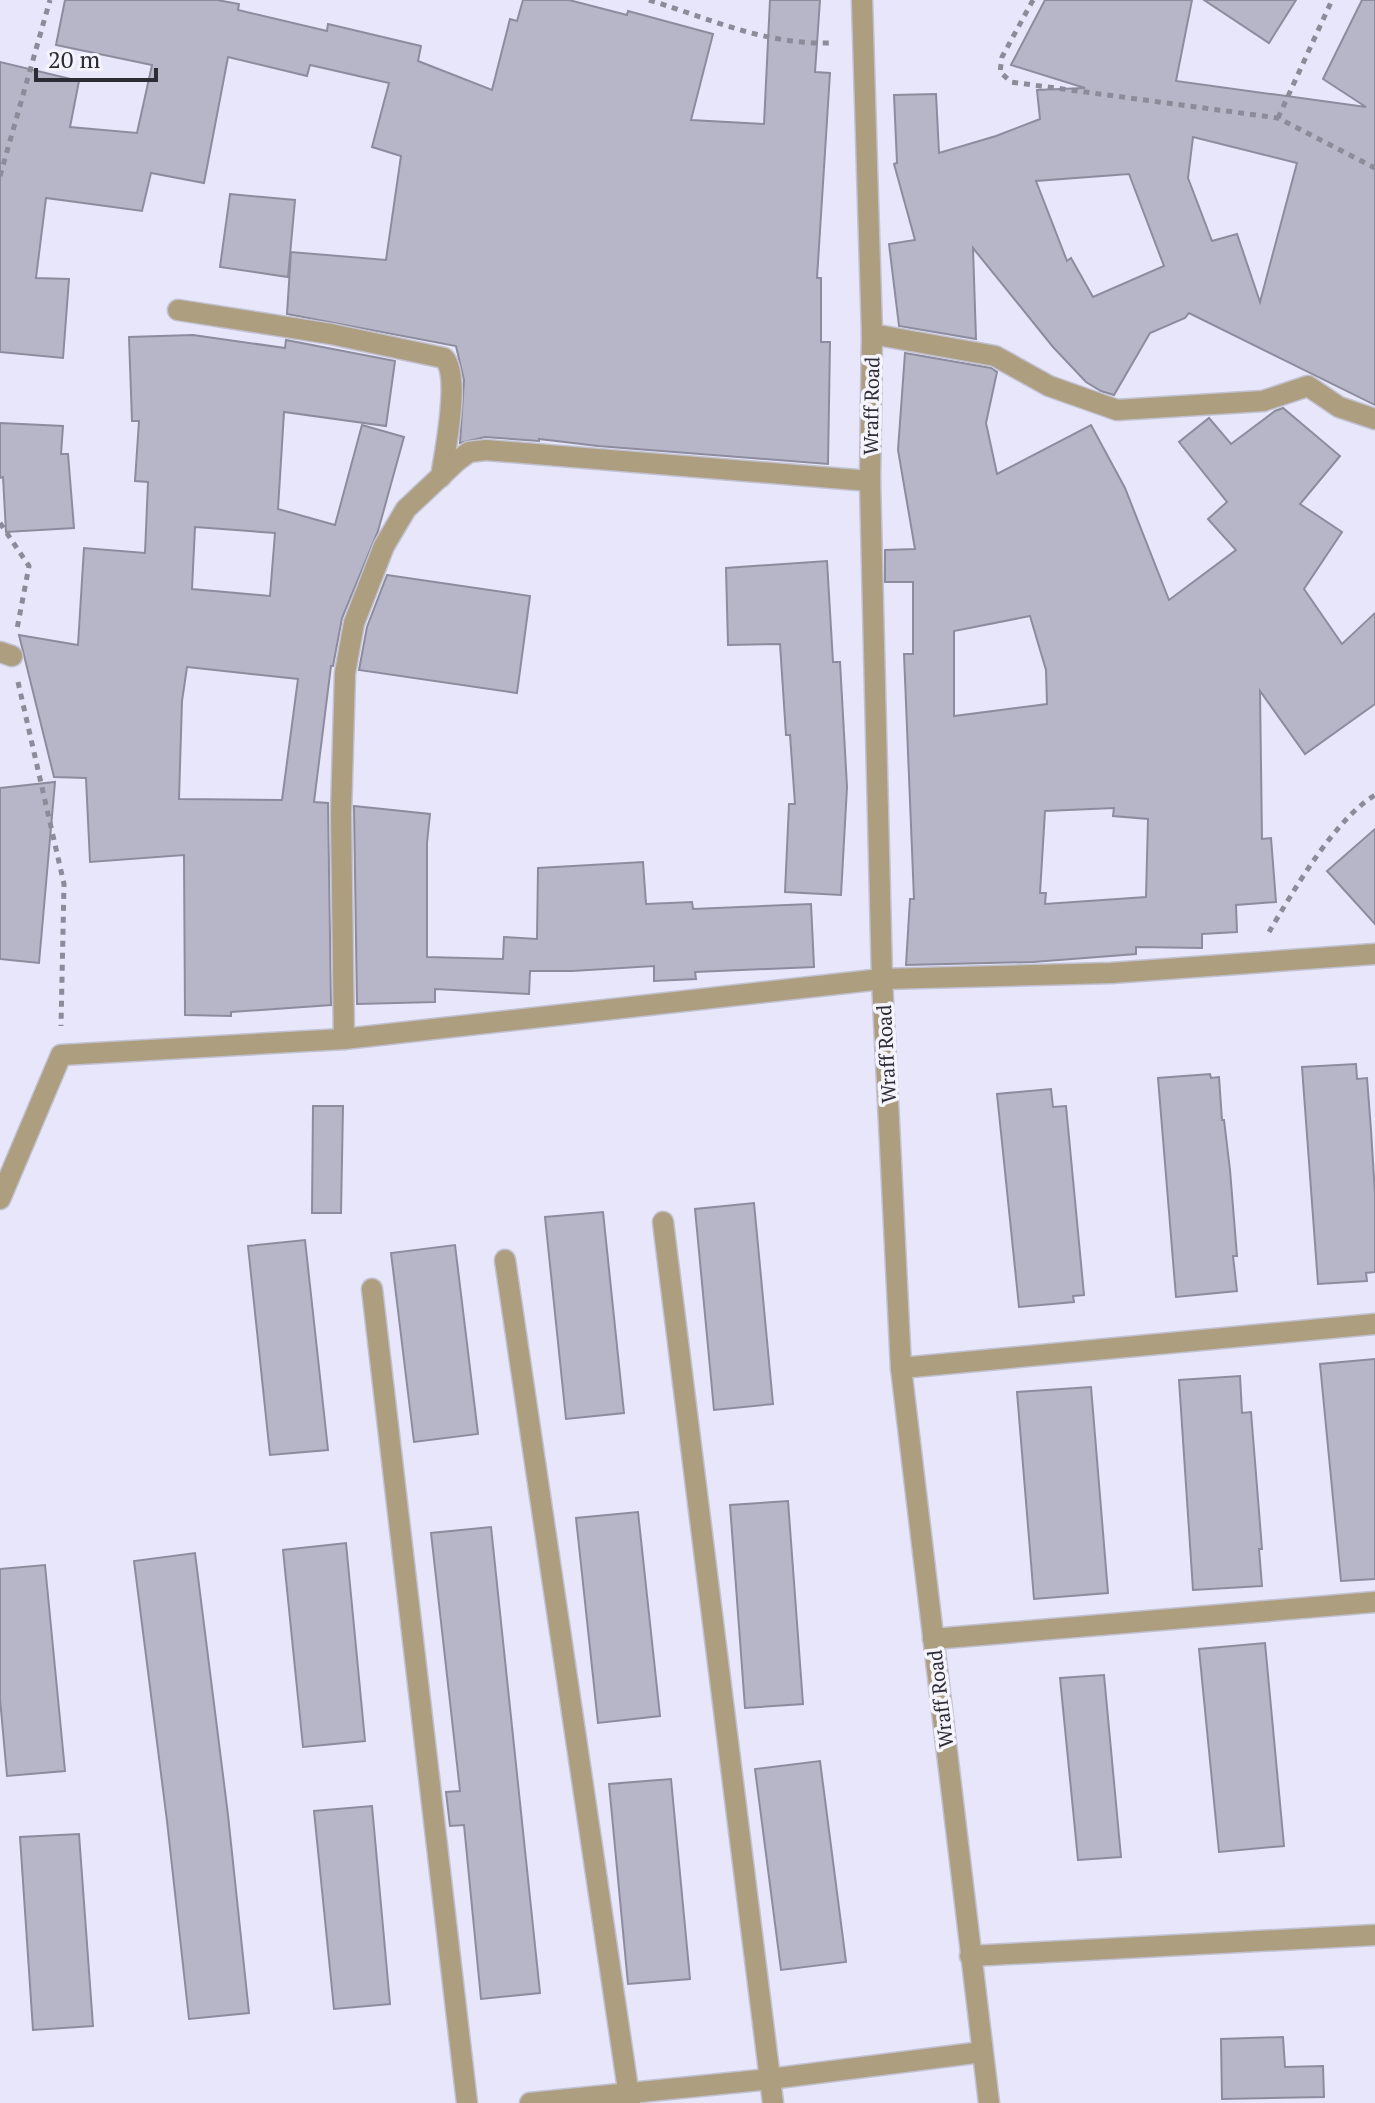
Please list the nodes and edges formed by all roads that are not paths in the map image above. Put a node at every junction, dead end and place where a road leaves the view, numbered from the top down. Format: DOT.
graph roads {
  1 [pos="862,0"];
  2 [pos="178,310"];
  3 [pos="872,334"];
  4 [pos="1375,419"];
  5 [pos="441,477"];
  6 [pos="870,481"];
  7 [pos="1375,954"];
  8 [pos="882,979"];
  9 [pos="344,1039"];
  10 [pos="0,1199"];
  11 [pos="663,1222"];
  12 [pos="505,1260"];
  13 [pos="372,1289"];
  14 [pos="1375,1324"];
  15 [pos="901,1368"];
  16 [pos="1375,1602"];
  17 [pos="933,1639"];
  18 [pos="1375,1935"];
  19 [pos="970,1956"];
  20 [pos="982,2052"];
  21 [pos="770,2079"];
  22 [pos="629,2098"];
  23 [pos="467,2103"];
  24 [pos="530,2103"];
  25 [pos="773,2103"];
  26 [pos="989,2103"];
  1 -- 3 [label="street, Wraff Road"];
  2 -- 5 [label="street"];
  3 -- 4 [label="street"];
  3 -- 6 [label="street, Wraff Road"];
  5 -- 6 [label="street"];
  5 -- 9 [label="street"];
  6 -- 8 [label="street, Wraff Road"];
  7 -- 8 [label="street"];
  8 -- 9 [label="street"];
  8 -- 15 [label="street, Wraff Road"];
  9 -- 10 [label="street"];
  11 -- 21 [label="street"];
  12 -- 22 [label="street"];
  13 -- 23 [label="street"];
  14 -- 15 [label="street"];
  15 -- 17 [label="street, Wraff Road"];
  16 -- 17 [label="street"];
  17 -- 19 [label="street, Wraff Road"];
  18 -- 19 [label="street"];
  19 -- 20 [label="street, Wraff Road"];
  20 -- 21 [label="street"];
  20 -- 26 [label="street, Wraff Road"];
  21 -- 22 [label="street"];
  21 -- 25 [label="street"];
  22 -- 24 [label="street"];
}
